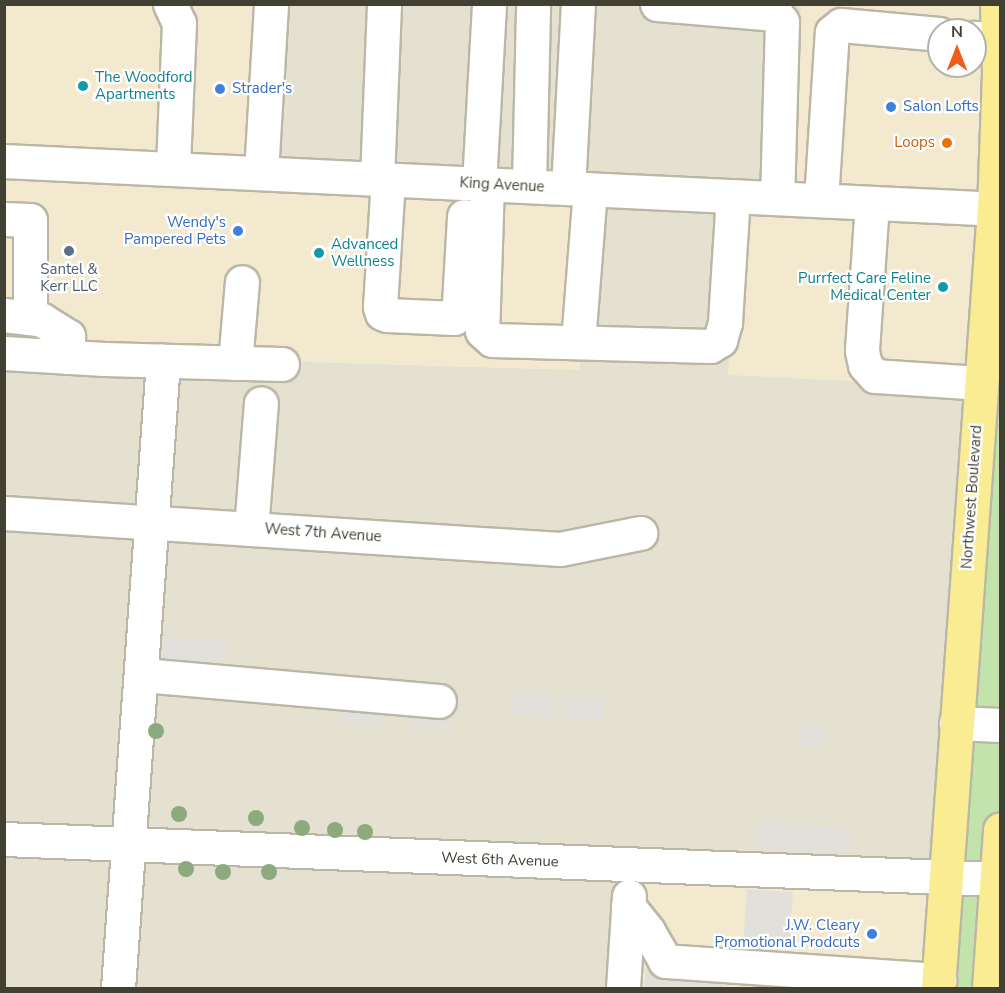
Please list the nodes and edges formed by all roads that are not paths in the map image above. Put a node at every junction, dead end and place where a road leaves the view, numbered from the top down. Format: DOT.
graph roads {
  1 [pos="170,4"];
  2 [pos="271,4"];
  3 [pos="384,4"];
  4 [pos="489,4"];
  5 [pos="533,4"];
  6 [pos="578,4"];
  7 [pos="657,4"];
  8 [pos="997,4"];
  9 [pos="927,33"];
  10 [pos="987,39"];
  11 [pos="4,161"];
  12 [pos="172,169"];
  13 [pos="261,173"];
  14 [pos="383,179"];
  15 [pos="478,184"];
  16 [pos="530,186"];
  17 [pos="579,189"];
  18 [pos="734,196"];
  19 [pos="777,198"];
  20 [pos="821,201"];
  21 [pos="872,203"];
  22 [pos="997,209"];
  23 [pos="4,219"];
  24 [pos="242,282"];
  25 [pos="17,316"];
  26 [pos="578,342"];
  27 [pos="4,353"];
  28 [pos="68,357"];
  29 [pos="163,361"];
  30 [pos="235,363"];
  31 [pos="282,364"];
  32 [pos="981,383"];
  33 [pos="261,403"];
  34 [pos="4,513"];
  35 [pos="152,522"];
  36 [pos="251,528"];
  37 [pos="640,533"];
  38 [pos="142,675"];
  39 [pos="439,701"];
  40 [pos="956,723"];
  41 [pos="1000,725"];
  42 [pos="1000,829"];
  43 [pos="4,839"];
  44 [pos="128,844"];
  45 [pos="631,865"];
  46 [pos="944,876"];
  47 [pos="996,879"];
  48 [pos="628,906"];
  49 [pos="938,984"];
  50 [pos="118,988"];
  51 [pos="623,988"];
  52 [pos="989,988"];
  1 -- 12 [label="street"];
  2 -- 13 [label="street"];
  3 -- 14 [label="street"];
  4 -- 15 [label="street"];
  5 -- 16 [label="street"];
  6 -- 17 [label="street"];
  7 -- 19 [label="street"];
  8 -- 10 [label="main road, Northwest Boulevard"];
  9 -- 20 [label="street"];
  10 -- 22 [label="main road, Northwest Boulevard"];
  11 -- 12 [label="street, King Avenue"];
  12 -- 13 [label="street, King Avenue"];
  13 -- 14 [label="street, King Avenue"];
  14 -- 15 [label="street, King Avenue"];
  14 -- 15 [label="street"];
  15 -- 16 [label="street, King Avenue"];
  15 -- 26 [label="street"];
  16 -- 17 [label="street, King Avenue"];
  17 -- 18 [label="street, King Avenue"];
  17 -- 26 [label="street"];
  18 -- 19 [label="street, King Avenue"];
  18 -- 26 [label="street"];
  19 -- 20 [label="street, King Avenue"];
  20 -- 21 [label="street, King Avenue"];
  21 -- 22 [label="street, King Avenue"];
  21 -- 32 [label="street"];
  22 -- 32 [label="main road, Northwest Boulevard"];
  23 -- 25 [label="street"];
  24 -- 30 [label="street"];
  25 -- 28 [label="street"];
  27 -- 28 [label="street"];
  28 -- 29 [label="street"];
  29 -- 30 [label="street"];
  29 -- 35 [label="street"];
  30 -- 31 [label="street"];
  32 -- 40 [label="main road, Northwest Boulevard"];
  33 -- 36 [label="street"];
  34 -- 35 [label="street, West 7th Avenue"];
  35 -- 36 [label="street, West 7th Avenue"];
  35 -- 38 [label="street"];
  36 -- 37 [label="street, West 7th Avenue"];
  38 -- 39 [label="street"];
  38 -- 44 [label="street"];
  40 -- 41 [label="street"];
  40 -- 46 [label="main road, Northwest Boulevard"];
  42 -- 47 [label="main road"];
  43 -- 44 [label="street, West 6th Avenue"];
  44 -- 45 [label="street, West 6th Avenue"];
  44 -- 50 [label="street"];
  45 -- 46 [label="street, West 6th Avenue"];
  45 -- 48 [label="street"];
  46 -- 47 [label="street, West 6th Avenue"];
  46 -- 49 [label="main road, Northwest Boulevard"];
  47 -- 52 [label="main road"];
  48 -- 49 [label="street"];
  48 -- 51 [label="street"];
}
